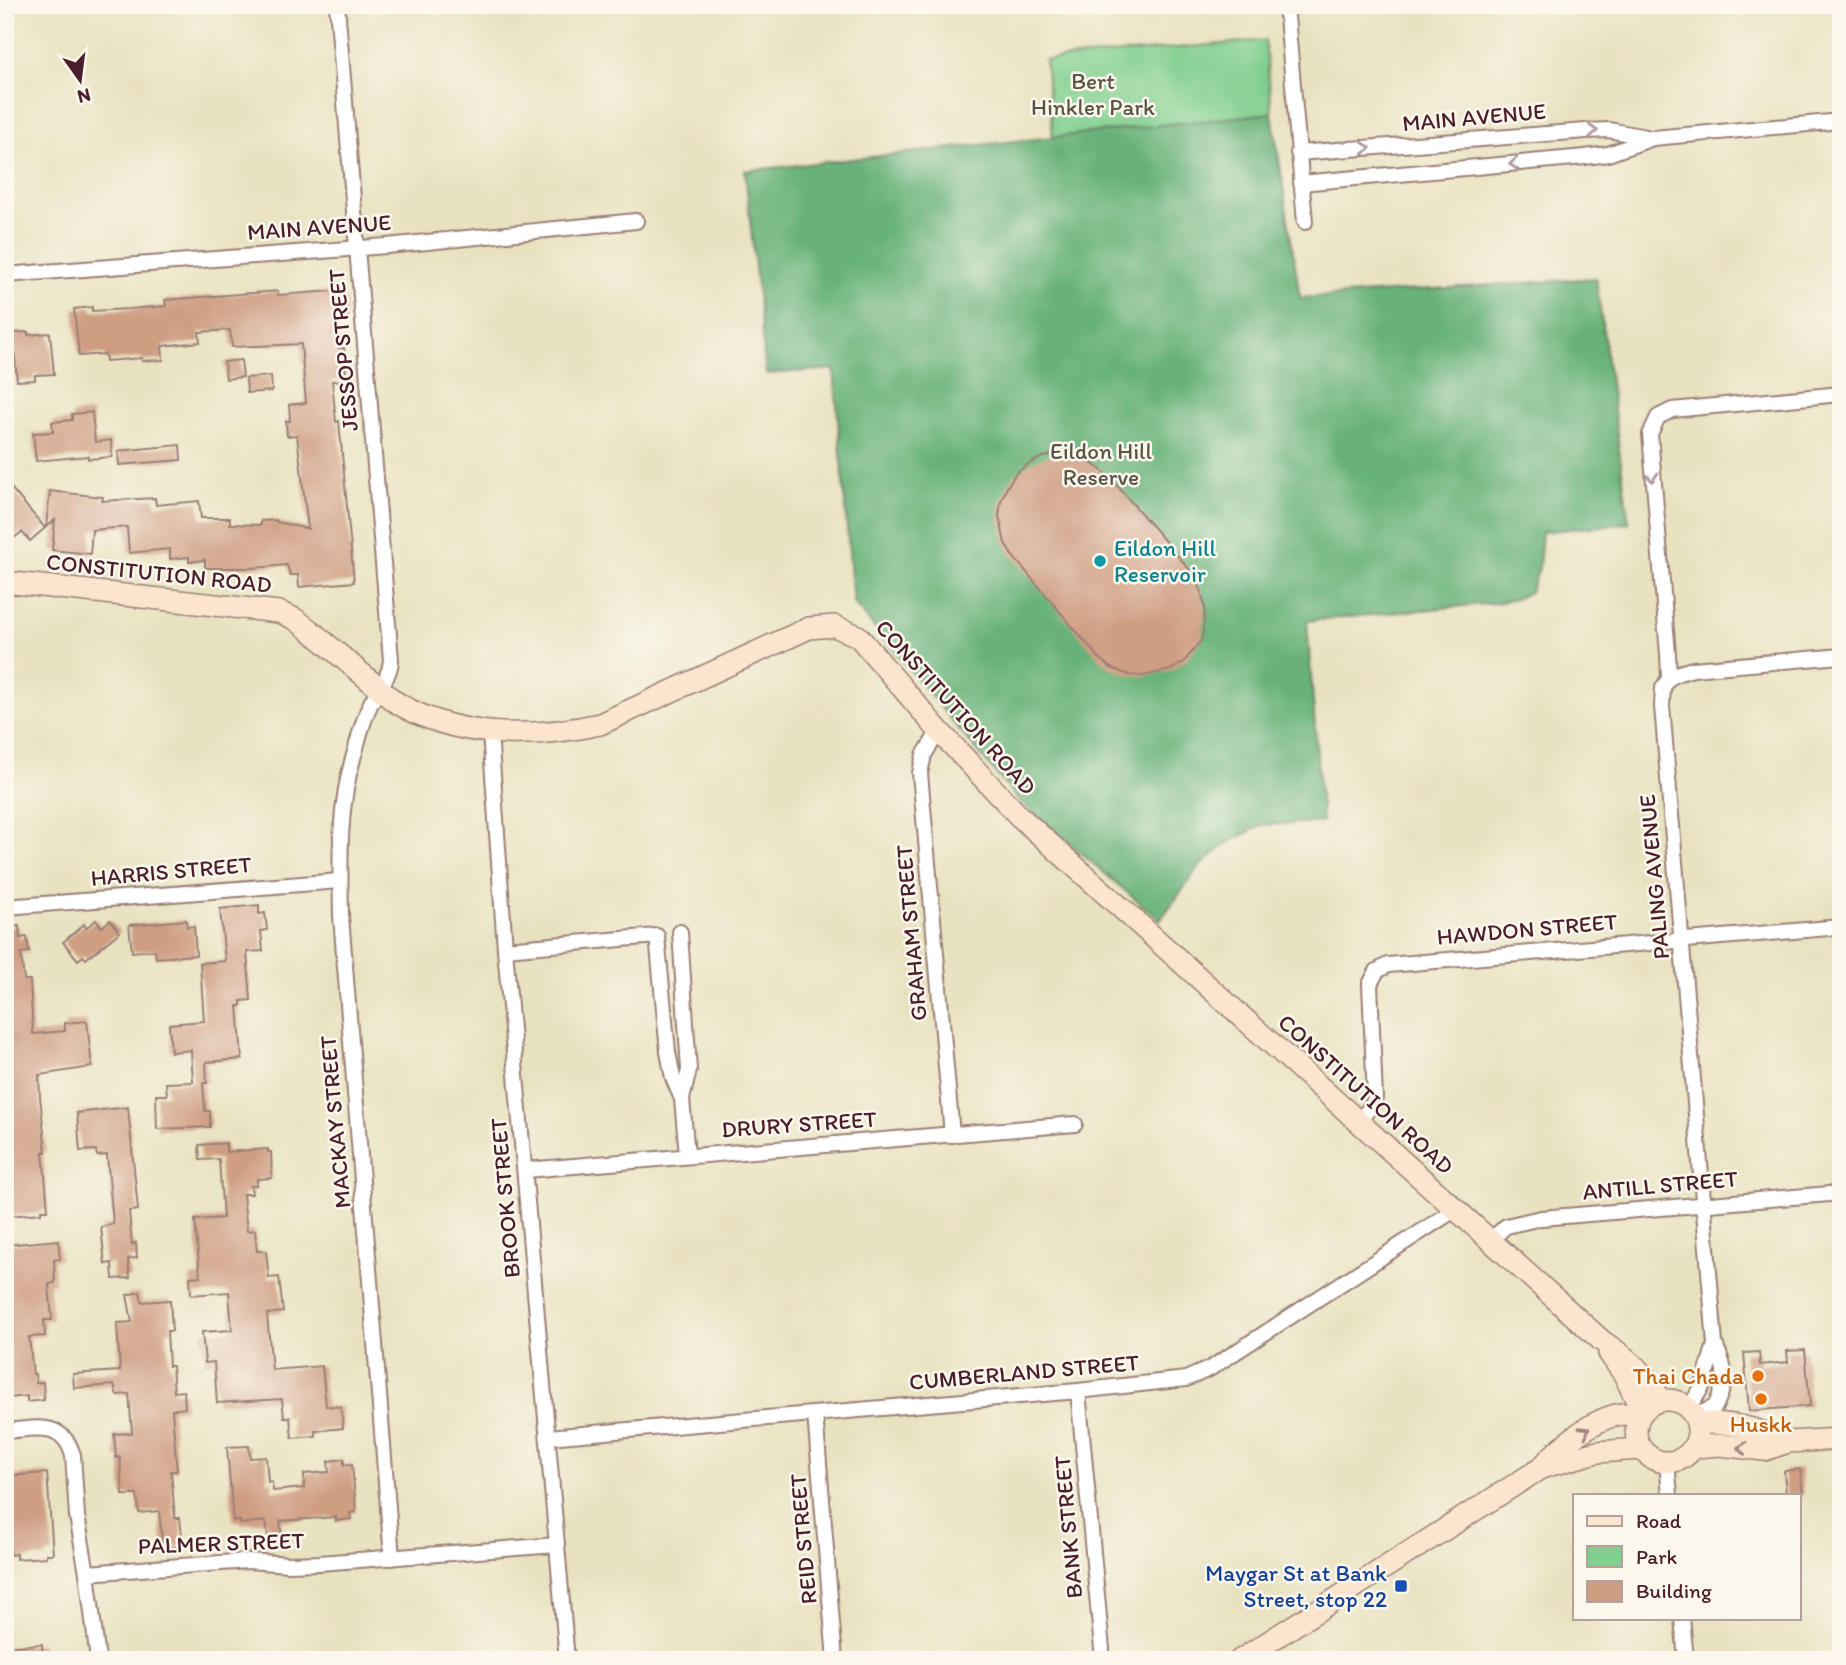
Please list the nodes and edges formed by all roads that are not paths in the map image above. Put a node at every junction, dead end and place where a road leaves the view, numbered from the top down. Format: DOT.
graph roads {
  1 [pos="337,5"];
  2 [pos="1286,5"];
  3 [pos="1841,121"];
  4 [pos="1653,138"];
  5 [pos="1298,153"];
  6 [pos="1301,183"];
  7 [pos="636,221"];
  8 [pos="1305,222"];
  9 [pos="357,247"];
  10 [pos="5,275"];
  11 [pos="1841,394"];
  12 [pos="5,582"];
  13 [pos="1841,656"];
  14 [pos="1669,678"];
  15 [pos="379,688"];
  16 [pos="939,731"];
  17 [pos="490,732"];
  18 [pos="340,881"];
  19 [pos="5,908"];
  20 [pos="1841,927"];
  21 [pos="680,932"];
  22 [pos="1682,939"];
  23 [pos="505,949"];
  24 [pos="682,1099"];
  25 [pos="1358,1121"];
  26 [pos="1075,1124"];
  27 [pos="951,1135"];
  28 [pos="687,1155"];
  29 [pos="526,1170"];
  30 [pos="1841,1193"];
  31 [pos="1704,1205"];
  32 [pos="1456,1209"];
  33 [pos="1490,1241"];
  34 [pos="1602,1341"];
  35 [pos="1715,1344"];
  36 [pos="1078,1391"];
  37 [pos="1661,1400"];
  38 [pos="815,1414"];
  39 [pos="1641,1414"];
  40 [pos="1694,1416"];
  41 [pos="5,1432"];
  42 [pos="548,1437"];
  43 [pos="1841,1439"];
  44 [pos="1788,1442"];
  45 [pos="1695,1447"];
  46 [pos="1641,1449"];
  47 [pos="1667,1462"];
  48 [pos="1542,1468"];
  49 [pos="1670,1494"];
  50 [pos="557,1545"];
  51 [pos="392,1558"];
  52 [pos="87,1573"];
  53 [pos="1682,1620"];
  54 [pos="98,1660"];
  55 [pos="567,1660"];
  56 [pos="835,1660"];
  57 [pos="1103,1660"];
  58 [pos="1240,1660"];
  59 [pos="1686,1660"];
  1 -- 9 [label="street, JESSOP STREET"];
  2 -- 5 [label="street"];
  3 -- 4 [label="street, MAIN AVENUE"];
  5 -- 4 [label="street, MAIN AVENUE, one-way"];
  4 -- 6 [label="street, MAIN AVENUE, one-way"];
  5 -- 6 [label="street"];
  6 -- 8 [label="street"];
  7 -- 9 [label="street, MAIN AVENUE"];
  9 -- 10 [label="street, MAIN AVENUE"];
  9 -- 15 [label="street, JESSOP STREET"];
  11 -- 14 [label="street, PALING AVENUE, one-way"];
  12 -- 15 [label="street, CONSTITUTION ROAD"];
  13 -- 14 [label="street"];
  14 -- 22 [label="street, PALING AVENUE"];
  15 -- 17 [label="street, CONSTITUTION ROAD"];
  15 -- 18 [label="street, MACKAY STREET"];
  16 -- 17 [label="street, CONSTITUTION ROAD"];
  16 -- 25 [label="street, CONSTITUTION ROAD"];
  16 -- 27 [label="street, GRAHAM STREET"];
  17 -- 23 [label="street, BROOK STREET"];
  18 -- 19 [label="street, HARRIS STREET"];
  18 -- 51 [label="street, MACKAY STREET"];
  20 -- 22 [label="street, HAWDON STREET"];
  21 -- 24 [label="street"];
  22 -- 25 [label="street, HAWDON STREET"];
  22 -- 31 [label="street, PALING AVENUE"];
  23 -- 24 [label="street"];
  23 -- 29 [label="street, BROOK STREET"];
  24 -- 28 [label="street"];
  25 -- 32 [label="street, CONSTITUTION ROAD"];
  26 -- 27 [label="street, DRURY STREET"];
  27 -- 28 [label="street, DRURY STREET"];
  28 -- 29 [label="street, DRURY STREET"];
  29 -- 42 [label="street, BROOK STREET"];
  30 -- 31 [label="street, ANTILL STREET"];
  31 -- 33 [label="street, ANTILL STREET"];
  31 -- 35 [label="street, PALING AVENUE"];
  32 -- 33 [label="street, CONSTITUTION ROAD"];
  32 -- 36 [label="street, CUMBERLAND STREET"];
  33 -- 34 [label="street, CONSTITUTION ROAD"];
  34 -- 37 [label="street, CONSTITUTION ROAD"];
  34 -- 39 [label="street, CONSTITUTION ROAD"];
  35 -- 40 [label="street, PALING AVENUE"];
  35 -- 40 [label="street, PALING AVENUE"];
  36 -- 38 [label="street, CUMBERLAND STREET"];
  36 -- 57 [label="street, BANK STREET"];
  37 -- 39 [label="street"];
  37 -- 40 [label="street"];
  38 -- 42 [label="street, CUMBERLAND STREET"];
  38 -- 56 [label="street, REID STREET"];
  39 -- 46 [label="street"];
  48 -- 39 [label="street, one-way"];
  40 -- 44 [label="street"];
  40 -- 45 [label="street"];
  41 -- 52 [label="street"];
  42 -- 50 [label="street, BROOK STREET"];
  43 -- 44 [label="street"];
  44 -- 45 [label="street, one-way"];
  45 -- 47 [label="street"];
  46 -- 47 [label="street"];
  46 -- 48 [label="street"];
  47 -- 49 [label="street"];
  48 -- 58 [label="street"];
  50 -- 51 [label="street, PALMER STREET"];
  50 -- 55 [label="street, BROOK STREET"];
  51 -- 52 [label="street, PALMER STREET"];
  52 -- 54 [label="street"];
  53 -- 59 [label="street"];
}
